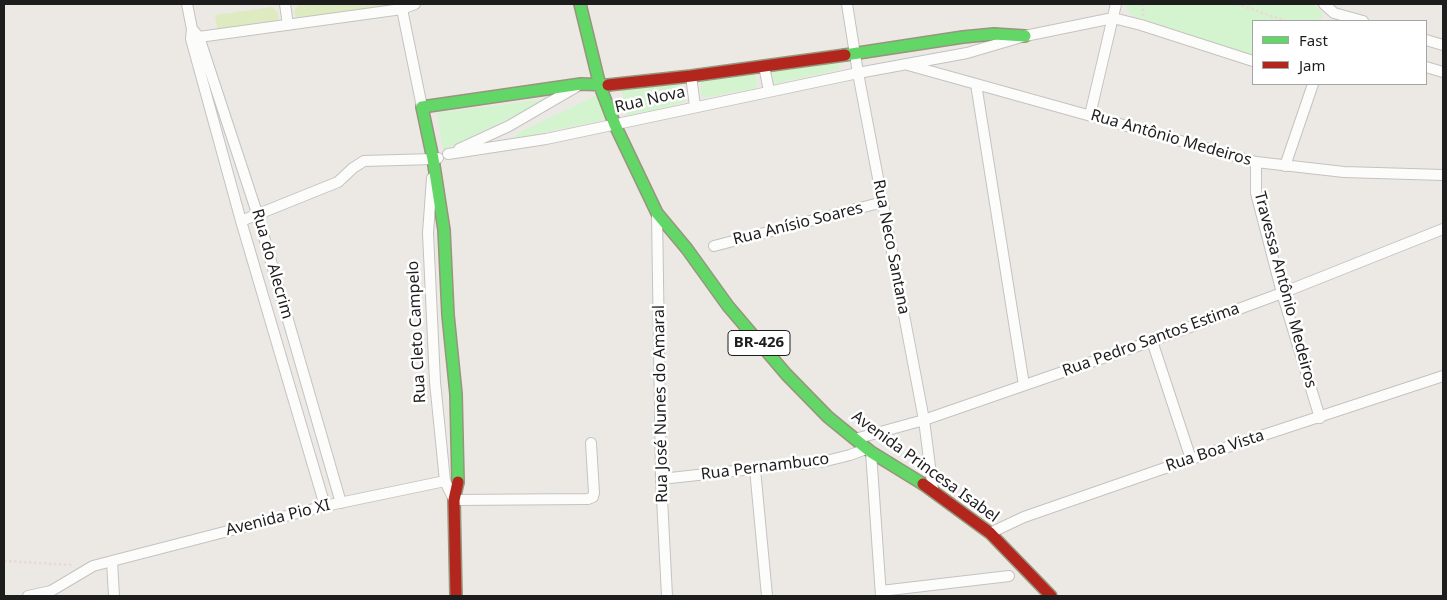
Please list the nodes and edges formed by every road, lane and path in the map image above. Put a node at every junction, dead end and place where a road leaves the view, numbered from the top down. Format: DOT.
graph roads {
  1 [pos="187,4"];
  2 [pos="285,4"];
  3 [pos="415,4"];
  4 [pos="580,4"];
  5 [pos="847,4"];
  6 [pos="1116,4"];
  7 [pos="1237,4"];
  8 [pos="1324,4"];
  9 [pos="402,9"];
  10 [pos="1333,17"];
  11 [pos="1113,18"];
  12 [pos="1283,20"];
  13 [pos="1355,20"];
  14 [pos="288,25"];
  15 [pos="195,33"];
  16 [pos="1025,36"];
  17 [pos="963,37"];
  18 [pos="1427,40"];
  19 [pos="930,42"];
  20 [pos="1443,45"];
  21 [pos="967,53"];
  22 [pos="855,54"];
  23 [pos="934,59"];
  24 [pos="1252,61"];
  25 [pos="905,64"];
  26 [pos="764,66"];
  27 [pos="1427,67"];
  28 [pos="1443,72"];
  29 [pos="858,73"];
  30 [pos="691,76"];
  31 [pos="581,84"];
  32 [pos="976,84"];
  33 [pos="1313,85"];
  34 [pos="600,86"];
  35 [pos="769,91"];
  36 [pos="695,106"];
  37 [pos="422,107"];
  38 [pos="1090,115"];
  39 [pos="615,125"];
  40 [pos="448,154"];
  41 [pos="433,160"];
  42 [pos="1256,162"];
  43 [pos="1285,166"];
  44 [pos="1443,175"];
  45 [pos="883,202"];
  46 [pos="657,212"];
  47 [pos="258,213"];
  48 [pos="241,221"];
  49 [pos="1443,229"];
  50 [pos="714,246"];
  51 [pos="1282,293"];
  52 [pos="1152,341"];
  53 [pos="1443,376"];
  54 [pos="305,377"];
  55 [pos="288,384"];
  56 [pos="1024,385"];
  57 [pos="1320,418"];
  58 [pos="924,420"];
  59 [pos="855,439"];
  60 [pos="591,442"];
  61 [pos="869,451"];
  62 [pos="1191,459"];
  63 [pos="755,469"];
  64 [pos="661,479"];
  65 [pos="445,481"];
  66 [pos="933,490"];
  67 [pos="454,500"];
  68 [pos="341,503"];
  69 [pos="325,506"];
  70 [pos="990,532"];
  71 [pos="4,561"];
  72 [pos="112,561"];
  73 [pos="93,566"];
  74 [pos="1009,576"];
  75 [pos="881,593"];
  76 [pos="28,596"];
  77 [pos="114,596"];
  78 [pos="456,596"];
  79 [pos="667,596"];
  80 [pos="767,596"];
  81 [pos="1051,596"];
  1 -- 15 [label="street, Rua do Alecrim"];
  2 -- 14 [label="street"];
  3 -- 9 [label="street"];
  4 -- 34 [label="street, Avenida Princesa Isabel / BR-426"];
  5 -- 22 [label="street, Rua Neco Santana"];
  6 -- 11 [label="street"];
  7 -- 12 [label="path"];
  8 -- 10 [label="street"];
  9 -- 14 [label="street"];
  9 -- 37 [label="street, Rua Cleto Campelo"];
  10 -- 13 [label="street"];
  11 -- 16 [label="street, Rua Nova"];
  11 -- 24 [label="street"];
  11 -- 38 [label="street"];
  14 -- 15 [label="street"];
  15 -- 47 [label="street, Rua do Alecrim"];
  15 -- 48 [label="street, Rua do Alecrim"];
  16 -- 17 [label="street, Rua Nova"];
  16 -- 21 [label="street, Rua Nova"];
  17 -- 19 [label="street, Rua Nova"];
  17 -- 21 [label="street"];
  18 -- 20 [label="street"];
  19 -- 22 [label="street, Rua Nova"];
  19 -- 23 [label="street"];
  21 -- 23 [label="street, Rua Nova"];
  22 -- 26 [label="street, Rua Nova"];
  22 -- 29 [label="street, Rua Neco Santana"];
  23 -- 25 [label="street, Rua Nova"];
  25 -- 29 [label="street, Rua Nova"];
  25 -- 32 [label="street, Rua Antônio Medeiros"];
  26 -- 30 [label="street, Rua Nova"];
  26 -- 35 [label="street"];
  27 -- 28 [label="street"];
  29 -- 35 [label="street, Rua Nova"];
  29 -- 45 [label="street, Rua Neco Santana"];
  30 -- 34 [label="street, Rua Nova"];
  30 -- 36 [label="street"];
  31 -- 34 [label="street, Rua Nova"];
  31 -- 37 [label="street, Rua Nova"];
  31 -- 40 [label="street, Rua Nova"];
  32 -- 38 [label="street, Rua Antônio Medeiros"];
  32 -- 56 [label="street"];
  33 -- 43 [label="street"];
  34 -- 39 [label="street, Avenida Princesa Isabel / BR-426"];
  35 -- 36 [label="street, Rua Nova"];
  36 -- 39 [label="street, Rua Nova"];
  37 -- 41 [label="street, Rua Cleto Campelo"];
  38 -- 42 [label="street, Rua Antônio Medeiros"];
  39 -- 40 [label="street, Rua Nova"];
  39 -- 46 [label="street, Avenida Princesa Isabel / BR-426"];
  40 -- 41 [label="street, Rua Nova"];
  41 -- 47 [label="street, Rua Nova"];
  41 -- 65 [label="street, Rua Cleto Campelo"];
  41 -- 67 [label="street, Rua Cleto Campelo"];
  42 -- 43 [label="street, Rua Antônio Medeiros"];
  42 -- 51 [label="street, Travessa Antônio Medeiros"];
  43 -- 44 [label="street, Rua Antônio Medeiros"];
  45 -- 50 [label="street, Rua Anísio Soares"];
  45 -- 58 [label="street, Rua Neco Santana"];
  46 -- 59 [label="street, Avenida Princesa Isabel / BR-426"];
  46 -- 64 [label="street, Rua José Nunes do Amaral"];
  47 -- 48 [label="street, Rua Nova"];
  47 -- 54 [label="street, Rua do Alecrim"];
  48 -- 55 [label="street, Rua do Alecrim"];
  49 -- 51 [label="street, Rua Pedro Santos Estima"];
  51 -- 52 [label="street, Rua Pedro Santos Estima"];
  51 -- 57 [label="street, Travessa Antônio Medeiros"];
  52 -- 56 [label="street, Rua Pedro Santos Estima"];
  52 -- 62 [label="street"];
  53 -- 57 [label="street, Rua Boa Vista"];
  54 -- 55 [label="street"];
  54 -- 68 [label="street, Rua do Alecrim"];
  55 -- 69 [label="street, Rua do Alecrim"];
  56 -- 58 [label="street, Rua Pedro Santos Estima"];
  57 -- 62 [label="street, Rua Boa Vista"];
  58 -- 59 [label="street, Rua Pedro Santos Estima"];
  58 -- 66 [label="street, Rua Neco Santana"];
  59 -- 61 [label="street, Avenida Princesa Isabel / BR-426"];
  60 -- 67 [label="street"];
  61 -- 63 [label="street, Rua Pernambuco"];
  61 -- 66 [label="street, Avenida Princesa Isabel / BR-426"];
  61 -- 75 [label="street"];
  62 -- 70 [label="street, Rua Boa Vista"];
  63 -- 64 [label="street, Rua Pernambuco"];
  63 -- 80 [label="street"];
  64 -- 79 [label="street, Rua José Nunes do Amaral"];
  65 -- 67 [label="street, Rua Cleto Campelo"];
  65 -- 68 [label="street, Avenida Pio XI"];
  66 -- 70 [label="street, Avenida Princesa Isabel / BR-426"];
  67 -- 78 [label="street, Rua Cleto Campelo"];
  68 -- 69 [label="street, Avenida Pio XI"];
  69 -- 72 [label="street, Avenida Pio XI"];
  70 -- 81 [label="street, Avenida Princesa Isabel / BR-426"];
  71 -- 73 [label="path"];
  72 -- 73 [label="street, Avenida Pio XI"];
  72 -- 77 [label="street"];
  73 -- 76 [label="street, Avenida Pio XI"];
  74 -- 75 [label="street"];
}
